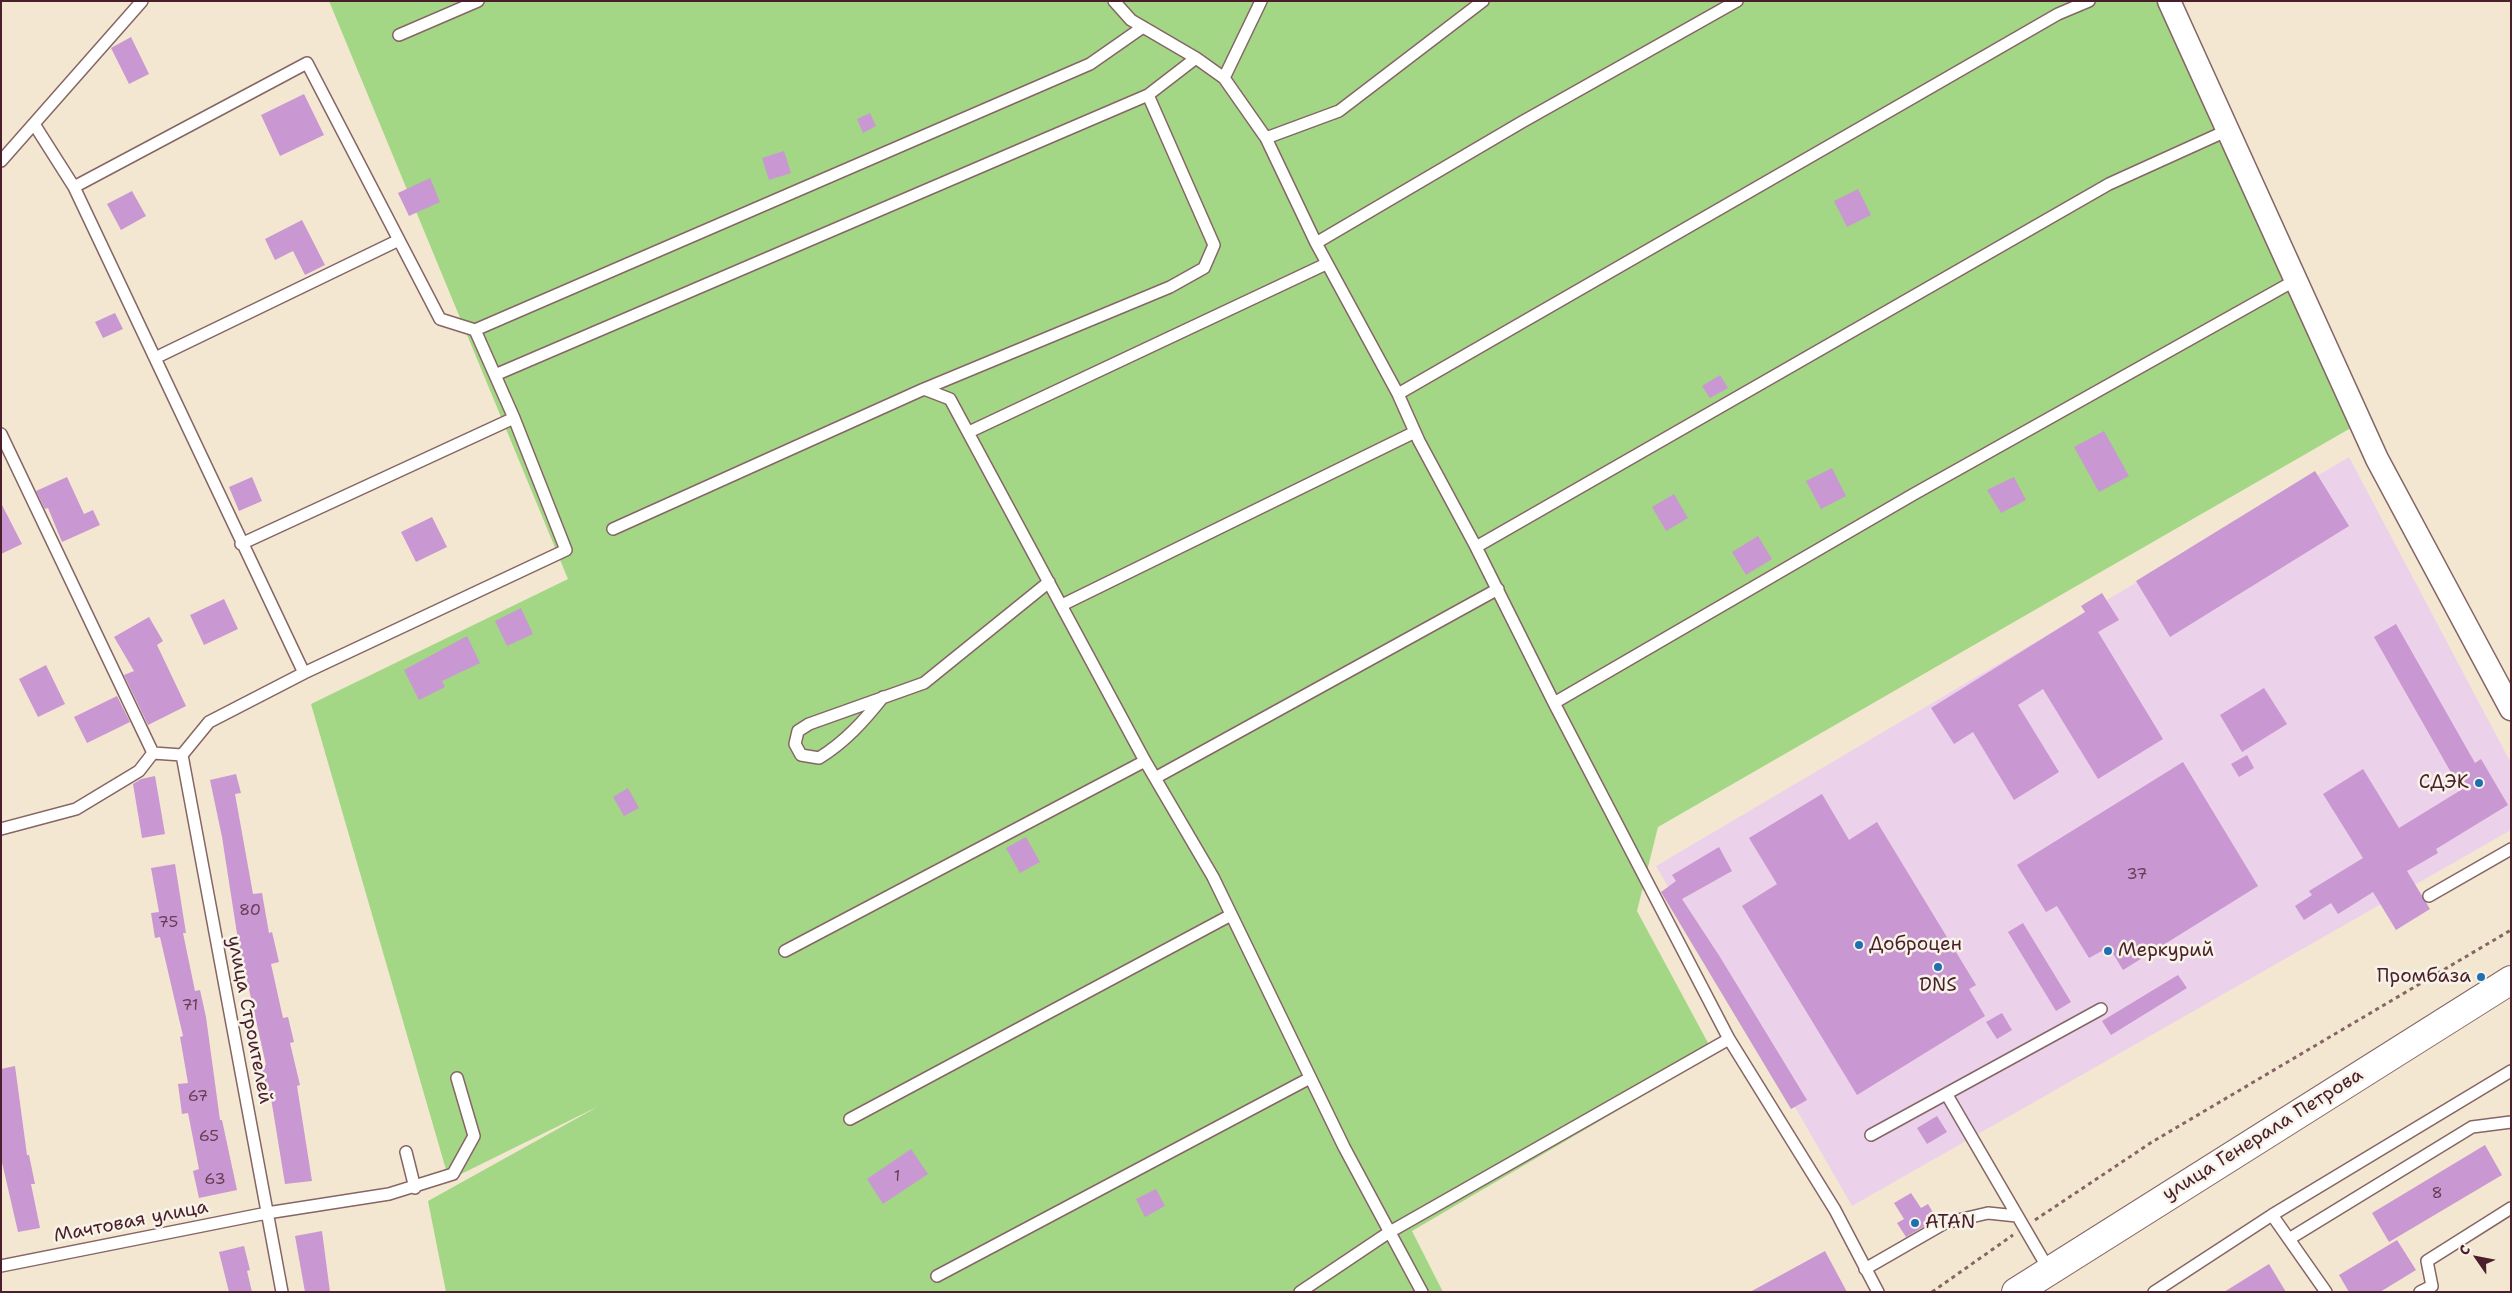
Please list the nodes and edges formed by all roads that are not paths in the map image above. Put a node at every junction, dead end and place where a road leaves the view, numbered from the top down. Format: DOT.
graph roads {
  1 [pos="142,1"];
  2 [pos="478,1"];
  3 [pos="1114,1"];
  4 [pos="1261,1"];
  5 [pos="1483,1"];
  6 [pos="1737,1"];
  7 [pos="2089,1"];
  8 [pos="2169,1"];
  9 [pos="1143,27"];
  10 [pos="399,35"];
  11 [pos="1196,58"];
  12 [pos="1224,78"];
  13 [pos="1148,95"];
  14 [pos="34,124"];
  15 [pos="2226,131"];
  16 [pos="1266,138"];
  17 [pos="1,162"];
  18 [pos="74,186"];
  19 [pos="399,240"];
  20 [pos="1316,244"];
  21 [pos="1326,264"];
  22 [pos="2294,281"];
  23 [pos="475,330"];
  24 [pos="155,358"];
  25 [pos="495,375"];
  26 [pos="924,389"];
  27 [pos="1398,394"];
  28 [pos="514,418"];
  29 [pos="969,432"];
  30 [pos="1415,432"];
  31 [pos="1,434"];
  32 [pos="613,529"];
  33 [pos="241,544"];
  34 [pos="1476,547"];
  35 [pos="1049,582"];
  36 [pos="1498,589"];
  37 [pos="1062,605"];
  38 [pos="304,673"];
  39 [pos="883,697"];
  40 [pos="1554,703"];
  41 [pos="2511,710"];
  42 [pos="153,753"];
  43 [pos="182,755"];
  44 [pos="1145,761"];
  45 [pos="1155,778"];
  46 [pos="1,829"];
  47 [pos="2511,849"];
  48 [pos="2429,896"];
  49 [pos="1231,915"];
  50 [pos="785,951"];
  51 [pos="2511,980"];
  52 [pos="2101,1009"];
  53 [pos="1728,1039"];
  54 [pos="2511,1071"];
  55 [pos="457,1078"];
  56 [pos="1310,1078"];
  57 [pos="1947,1094"];
  58 [pos="850,1119"];
  59 [pos="2511,1122"];
  60 [pos="1870,1135"];
  61 [pos="406,1152"];
  62 [pos="415,1188"];
  63 [pos="2511,1208"];
  64 [pos="268,1213"];
  65 [pos="2272,1215"];
  66 [pos="2017,1216"];
  67 [pos="1388,1232"];
  68 [pos="2289,1240"];
  69 [pos="1,1266"];
  70 [pos="1866,1269"];
  71 [pos="2049,1270"];
  72 [pos="937,1276"];
  73 [pos="282,1292"];
  74 [pos="1300,1292"];
  75 [pos="1422,1292"];
  76 [pos="1878,1292"];
  77 [pos="2016,1292"];
  78 [pos="2154,1292"];
  79 [pos="2326,1292"];
  80 [pos="2420,1292"];
  1 -- 14 [label="lane"];
  2 -- 10 [label="lane"];
  3 -- 9 [label="lane"];
  4 -- 12 [label="lane"];
  5 -- 16 [label="lane"];
  6 -- 20 [label="lane"];
  7 -- 27 [label="lane"];
  8 -- 15 [label="street"];
  9 -- 11 [label="lane"];
  9 -- 23 [label="lane"];
  11 -- 12 [label="lane"];
  11 -- 13 [label="lane"];
  12 -- 16 [label="lane"];
  13 -- 25 [label="lane"];
  13 -- 26 [label="lane"];
  14 -- 17 [label="lane"];
  14 -- 18 [label="lane"];
  15 -- 22 [label="street"];
  15 -- 34 [label="lane"];
  16 -- 20 [label="lane"];
  18 -- 19 [label="lane"];
  18 -- 24 [label="lane"];
  19 -- 23 [label="lane"];
  19 -- 24 [label="lane"];
  20 -- 21 [label="lane"];
  21 -- 27 [label="lane"];
  21 -- 29 [label="lane"];
  22 -- 40 [label="lane"];
  22 -- 41 [label="street"];
  23 -- 25 [label="lane"];
  24 -- 33 [label="lane"];
  25 -- 28 [label="lane"];
  26 -- 29 [label="lane"];
  26 -- 32 [label="lane"];
  27 -- 30 [label="lane"];
  28 -- 33 [label="lane"];
  28 -- 38 [label="lane"];
  29 -- 35 [label="lane"];
  30 -- 34 [label="lane"];
  30 -- 37 [label="lane"];
  31 -- 42 [label="lane"];
  33 -- 38 [label="lane"];
  34 -- 36 [label="lane"];
  35 -- 37 [label="lane"];
  35 -- 39 [label="lane"];
  36 -- 40 [label="lane"];
  36 -- 45 [label="lane"];
  37 -- 44 [label="lane"];
  38 -- 43 [label="lane"];
  39 -- 39 [label="lane"];
  40 -- 53 [label="lane"];
  42 -- 43 [label="lane"];
  42 -- 46 [label="lane"];
  43 -- 64 [label="lane, улица Строителей"];
  44 -- 45 [label="lane"];
  44 -- 50 [label="lane"];
  45 -- 49 [label="lane"];
  47 -- 48 [label="lane"];
  49 -- 56 [label="lane"];
  49 -- 58 [label="lane"];
  51 -- 71 [label="main road, улица Генерала Петрова"];
  52 -- 57 [label="lane"];
  53 -- 67 [label="lane"];
  53 -- 70 [label="lane"];
  54 -- 65 [label="lane"];
  55 -- 62 [label="lane, Мачтовая улица"];
  56 -- 67 [label="lane"];
  56 -- 72 [label="lane"];
  57 -- 60 [label="lane"];
  57 -- 66 [label="lane"];
  59 -- 68 [label="lane"];
  61 -- 62 [label="lane"];
  62 -- 64 [label="lane, Мачтовая улица"];
  63 -- 80 [label="lane"];
  64 -- 69 [label="lane, Мачтовая улица"];
  64 -- 73 [label="lane, улица Строителей"];
  65 -- 68 [label="lane"];
  65 -- 78 [label="lane"];
  66 -- 70 [label="lane"];
  66 -- 71 [label="lane"];
  67 -- 74 [label="lane"];
  67 -- 75 [label="lane"];
  68 -- 79 [label="lane"];
  70 -- 76 [label="lane"];
  71 -- 77 [label="main road, улица Генерала Петрова"];
}
